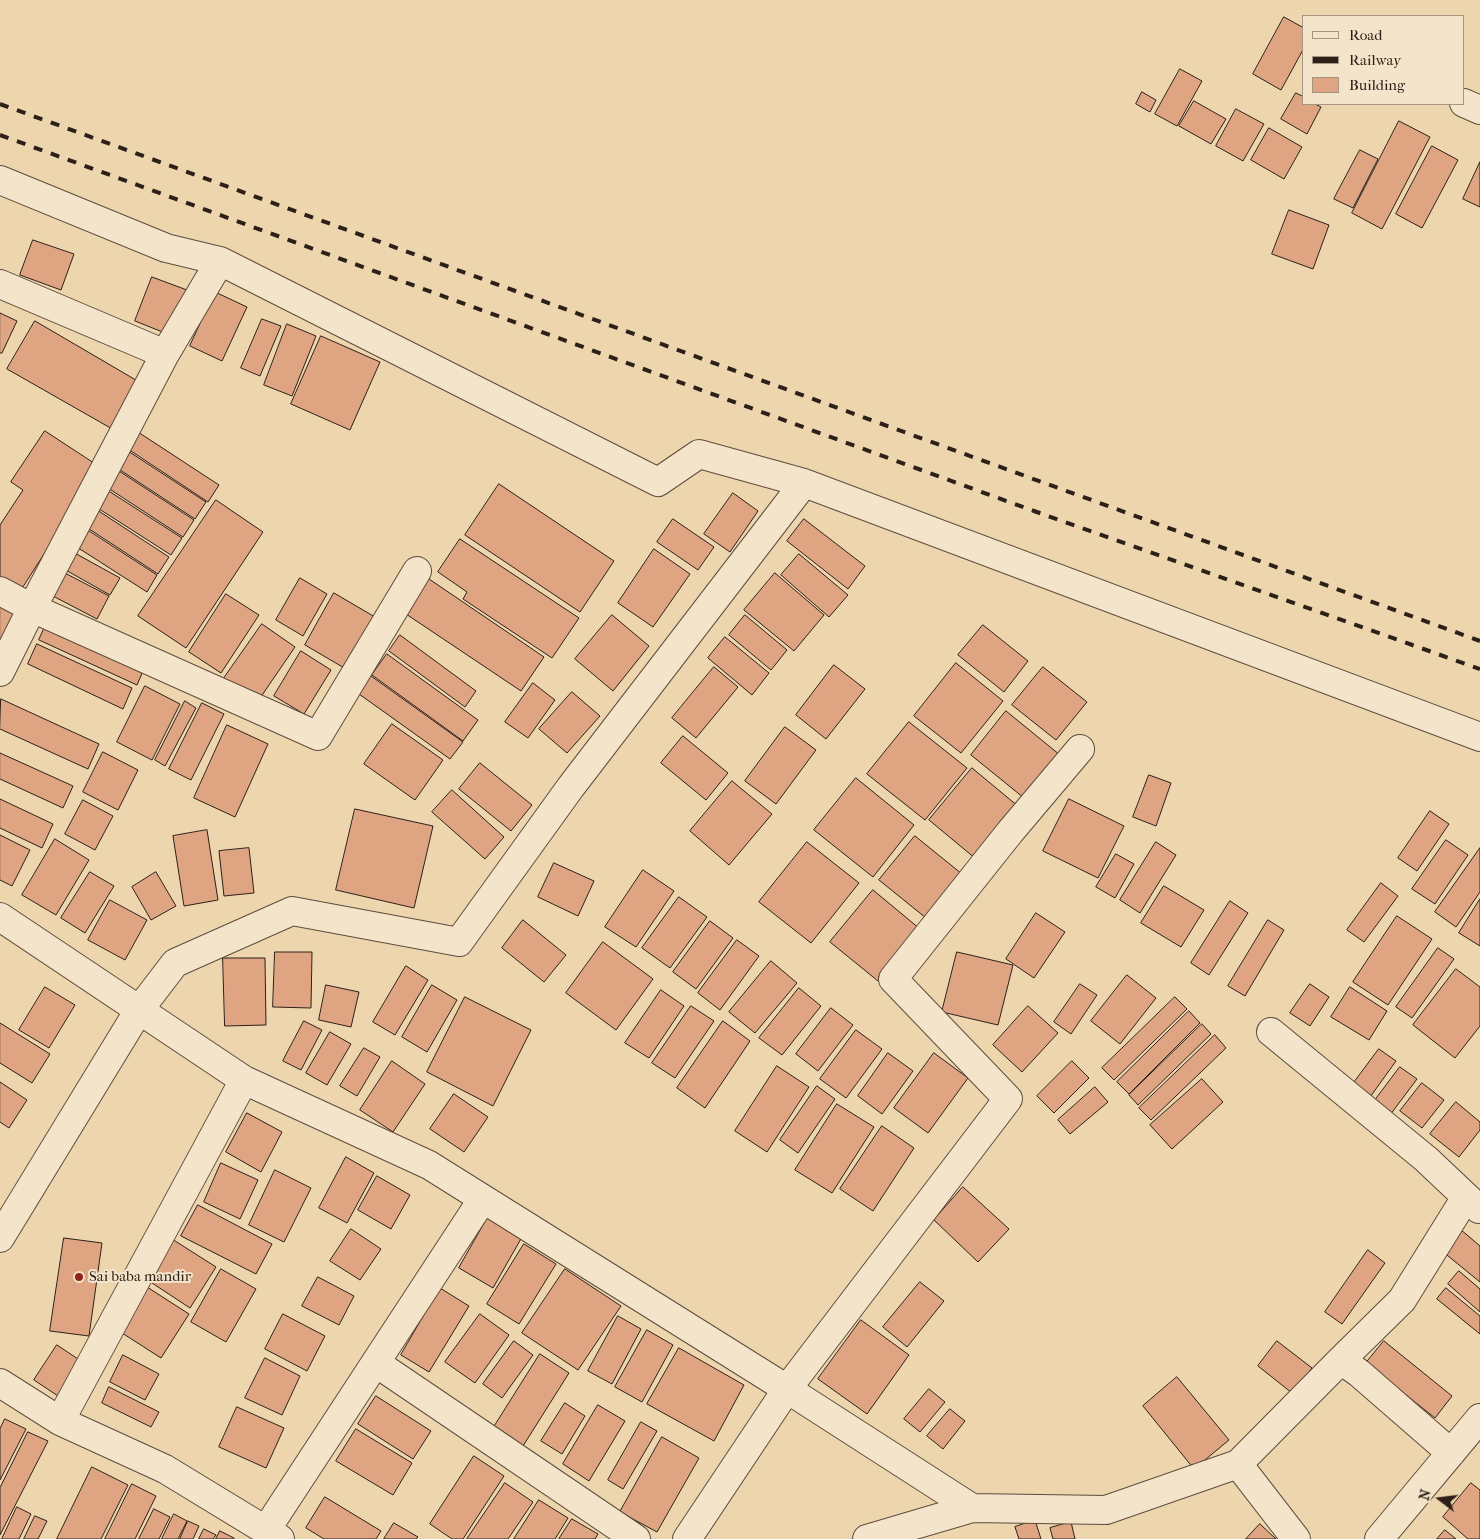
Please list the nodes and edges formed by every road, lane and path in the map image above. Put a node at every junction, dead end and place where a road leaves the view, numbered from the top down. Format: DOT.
graph roads {
  1 [pos="1465,103"];
  2 [pos="1480,110"];
  3 [pos="0,180"];
  4 [pos="220,261"];
  5 [pos="0,284"];
  6 [pos="165,354"];
  7 [pos="804,483"];
  8 [pos="417,571"];
  9 [pos="0,591"];
  10 [pos="32,608"];
  11 [pos="0,672"];
  12 [pos="1480,737"];
  13 [pos="1080,749"];
  14 [pos="0,917"];
  15 [pos="139,1010"];
  16 [pos="1271,1032"];
  17 [pos="244,1080"];
  18 [pos="482,1200"];
  19 [pos="1473,1204"];
  20 [pos="0,1238"];
  21 [pos="1341,1360"];
  22 [pos="376,1363"];
  23 [pos="0,1384"];
  24 [pos="787,1389"];
  25 [pos="1480,1418"];
  26 [pos="60,1421"];
  27 [pos="1451,1453"];
  28 [pos="1238,1464"];
  29 [pos="972,1508"];
  30 [pos="273,1535"];
  31 [pos="636,1539"];
  32 [pos="687,1539"];
  33 [pos="867,1539"];
  34 [pos="1296,1539"];
  35 [pos="1379,1539"];
  1 -- 2 [label="street"];
  3 -- 4 [label="street"];
  4 -- 6 [label="street"];
  4 -- 7 [label="street"];
  5 -- 6 [label="street"];
  6 -- 10 [label="street"];
  7 -- 12 [label="street"];
  7 -- 15 [label="street"];
  8 -- 10 [label="street"];
  9 -- 10 [label="street"];
  10 -- 11 [label="street"];
  13 -- 24 [label="street"];
  14 -- 15 [label="street"];
  15 -- 17 [label="street"];
  15 -- 20 [label="street"];
  16 -- 19 [label="street"];
  17 -- 18 [label="street"];
  17 -- 26 [label="street"];
  18 -- 22 [label="street"];
  18 -- 24 [label="street"];
  19 -- 21 [label="street"];
  21 -- 27 [label="street"];
  21 -- 28 [label="street"];
  22 -- 30 [label="street"];
  22 -- 31 [label="street"];
  23 -- 26 [label="street"];
  24 -- 29 [label="street"];
  24 -- 32 [label="street"];
  25 -- 27 [label="street"];
  26 -- 30 [label="street"];
  27 -- 35 [label="street"];
  28 -- 29 [label="street"];
  28 -- 34 [label="street"];
  29 -- 33 [label="street"];
}
